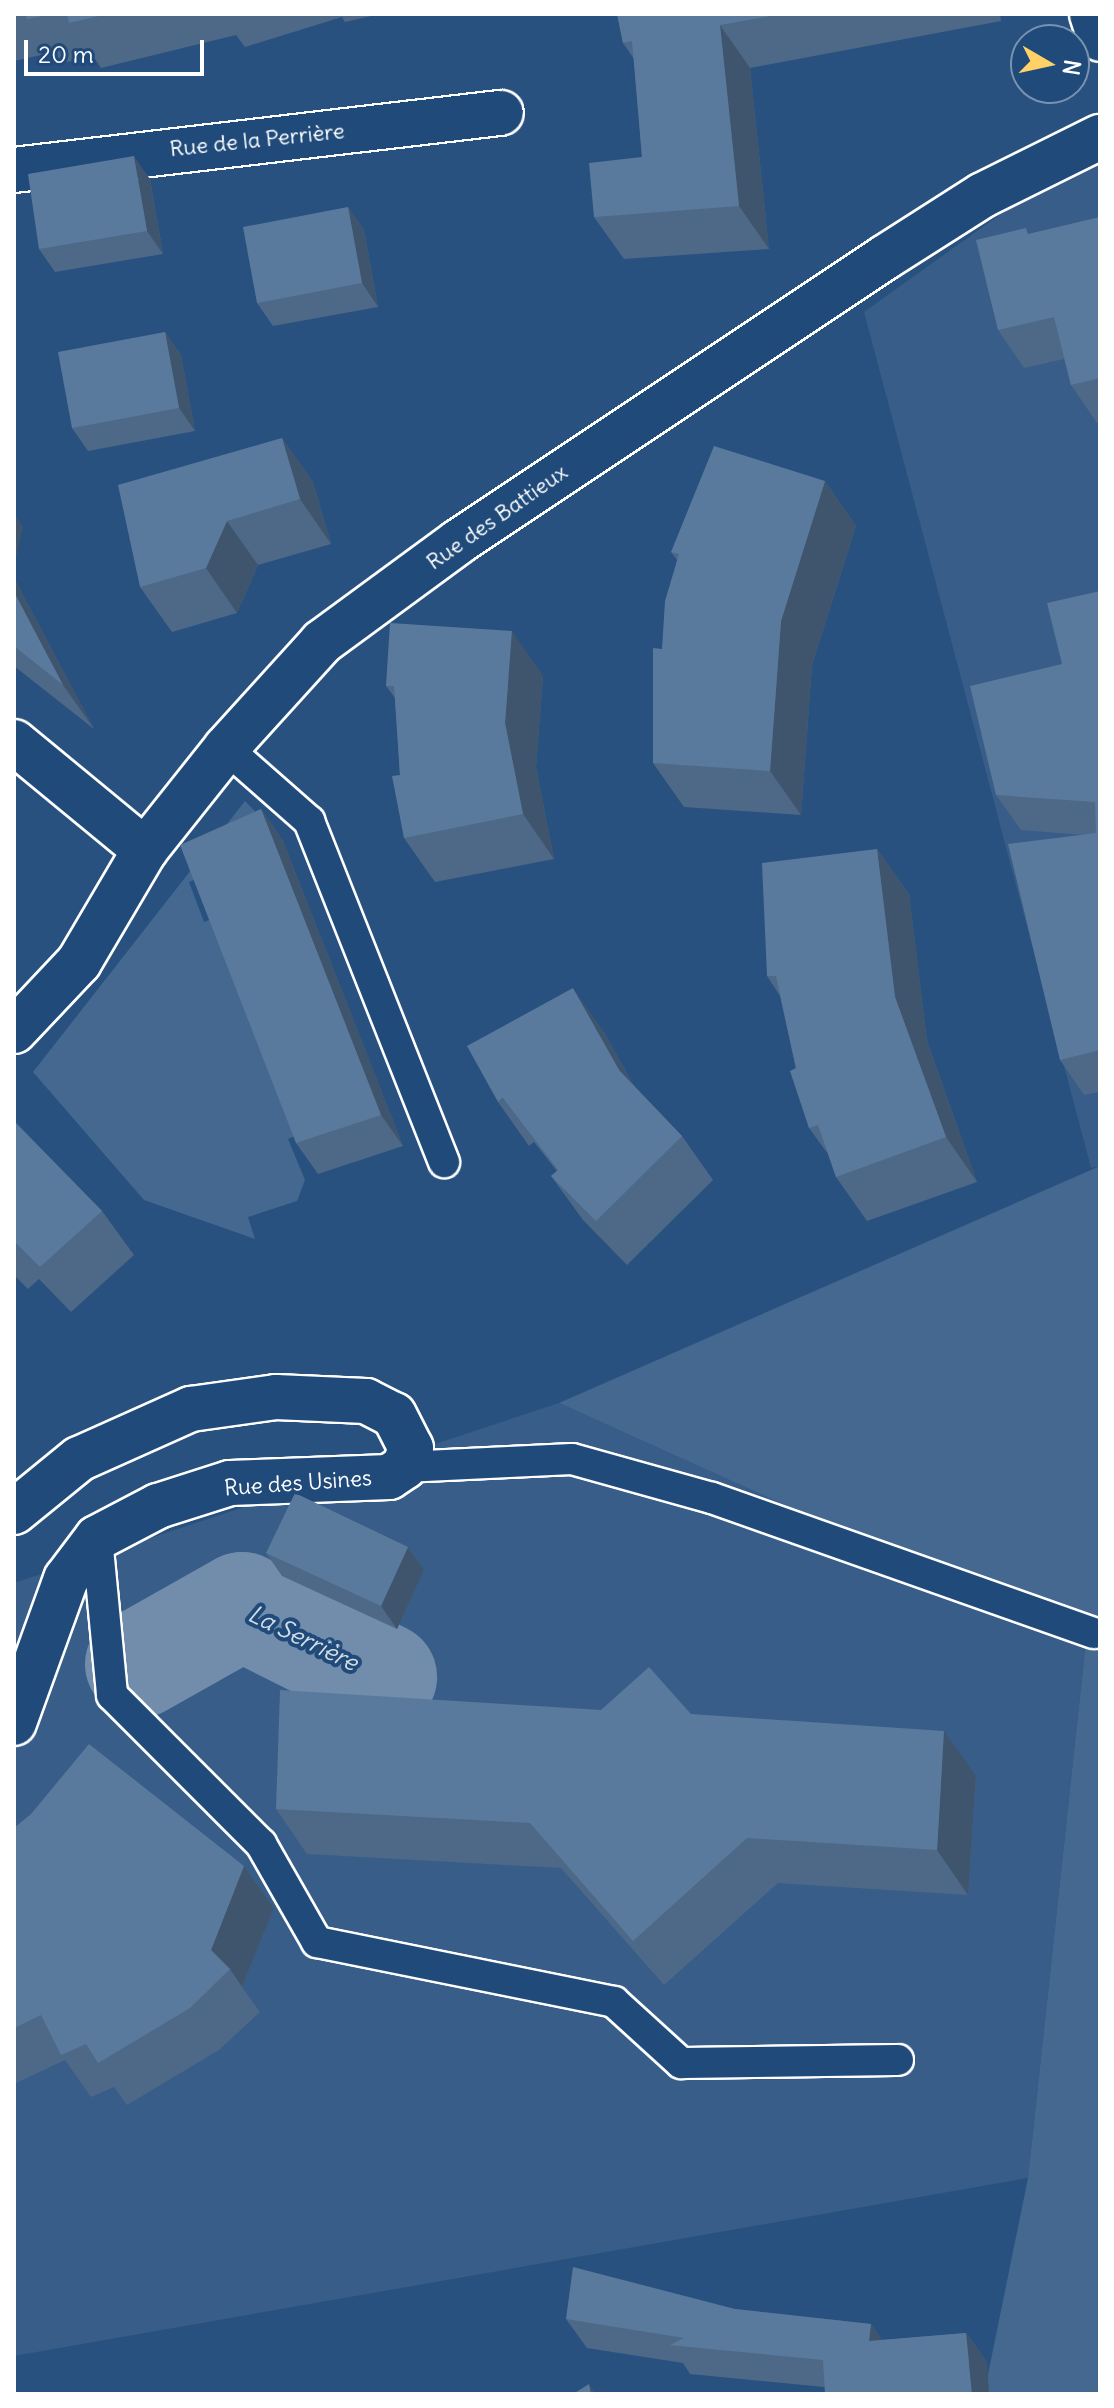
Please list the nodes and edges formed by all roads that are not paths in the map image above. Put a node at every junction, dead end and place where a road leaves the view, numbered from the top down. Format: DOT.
graph roads {
  1 [pos="1092,14"];
  2 [pos="1100,39"];
  3 [pos="501,113"];
  4 [pos="1100,137"];
  5 [pos="14,170"];
  6 [pos="14,742"];
  7 [pos="226,748"];
  8 [pos="145,850"];
  9 [pos="14,1031"];
  10 [pos="444,1162"];
  11 [pos="408,1458"];
  12 [pos="14,1512"];
  13 [pos="97,1538"];
  14 [pos="1094,1633"];
  15 [pos="14,1723"];
  16 [pos="898,2060"];
  1 -- 2 [label="street"];
  3 -- 5 [label="street, Rue de la Perrière"];
  4 -- 7 [label="street, Rue des Battieux"];
  6 -- 8 [label="street"];
  7 -- 8 [label="street, Rue des Battieux"];
  7 -- 10 [label="lane"];
  8 -- 9 [label="street, Rue des Battieux"];
  11 -- 12 [label="street"];
  11 -- 13 [label="street, Rue des Usines"];
  11 -- 14 [label="lane"];
  13 -- 15 [label="street, Rue des Usines"];
  13 -- 16 [label="lane"];
}
